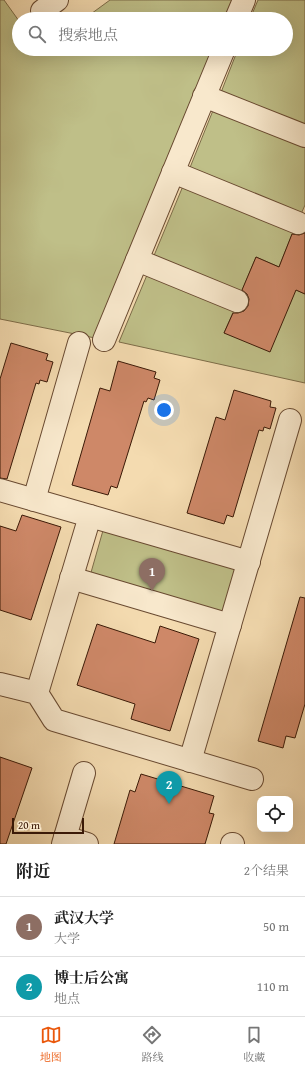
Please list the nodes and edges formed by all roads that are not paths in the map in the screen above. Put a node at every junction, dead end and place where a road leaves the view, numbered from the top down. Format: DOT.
graph roads {
  1 [pos="244,0"];
  2 [pos="239,12"];
  3 [pos="221,56"];
  4 [pos="204,96"];
  5 [pos="305,136"];
  6 [pos="173,172"];
  7 [pos="298,223"];
  8 [pos="137,260"];
  9 [pos="237,301"];
  10 [pos="104,340"];
  11 [pos="79,343"];
  12 [pos="290,420"];
  13 [pos="0,490"];
  14 [pos="34,500"];
  15 [pos="90,516"];
  16 [pos="249,562"];
  17 [pos="71,578"];
  18 [pos="230,625"];
  19 [pos="0,684"];
  20 [pos="37,693"];
  21 [pos="190,761"];
  22 [pos="84,772"];
  23 [pos="252,779"];
  24 [pos="64,841"];
  25 [pos="87,844"];
  1 -- 2 [label="lane"];
  3 -- 4 [label="lane"];
  4 -- 5 [label="lane"];
  4 -- 6 [label="lane"];
  6 -- 7 [label="lane"];
  6 -- 8 [label="lane"];
  8 -- 9 [label="lane"];
  8 -- 10 [label="lane"];
  11 -- 14 [label="lane"];
  12 -- 16 [label="lane"];
  13 -- 14 [label="lane"];
  14 -- 15 [label="lane"];
  15 -- 16 [label="lane"];
  15 -- 17 [label="lane"];
  16 -- 18 [label="lane"];
  17 -- 18 [label="lane"];
  17 -- 20 [label="lane"];
  18 -- 21 [label="lane"];
  19 -- 20 [label="lane"];
  20 -- 21 [label="lane"];
  21 -- 23 [label="lane"];
  22 -- 24 [label="lane"];
  24 -- 25 [label="lane"];
}
